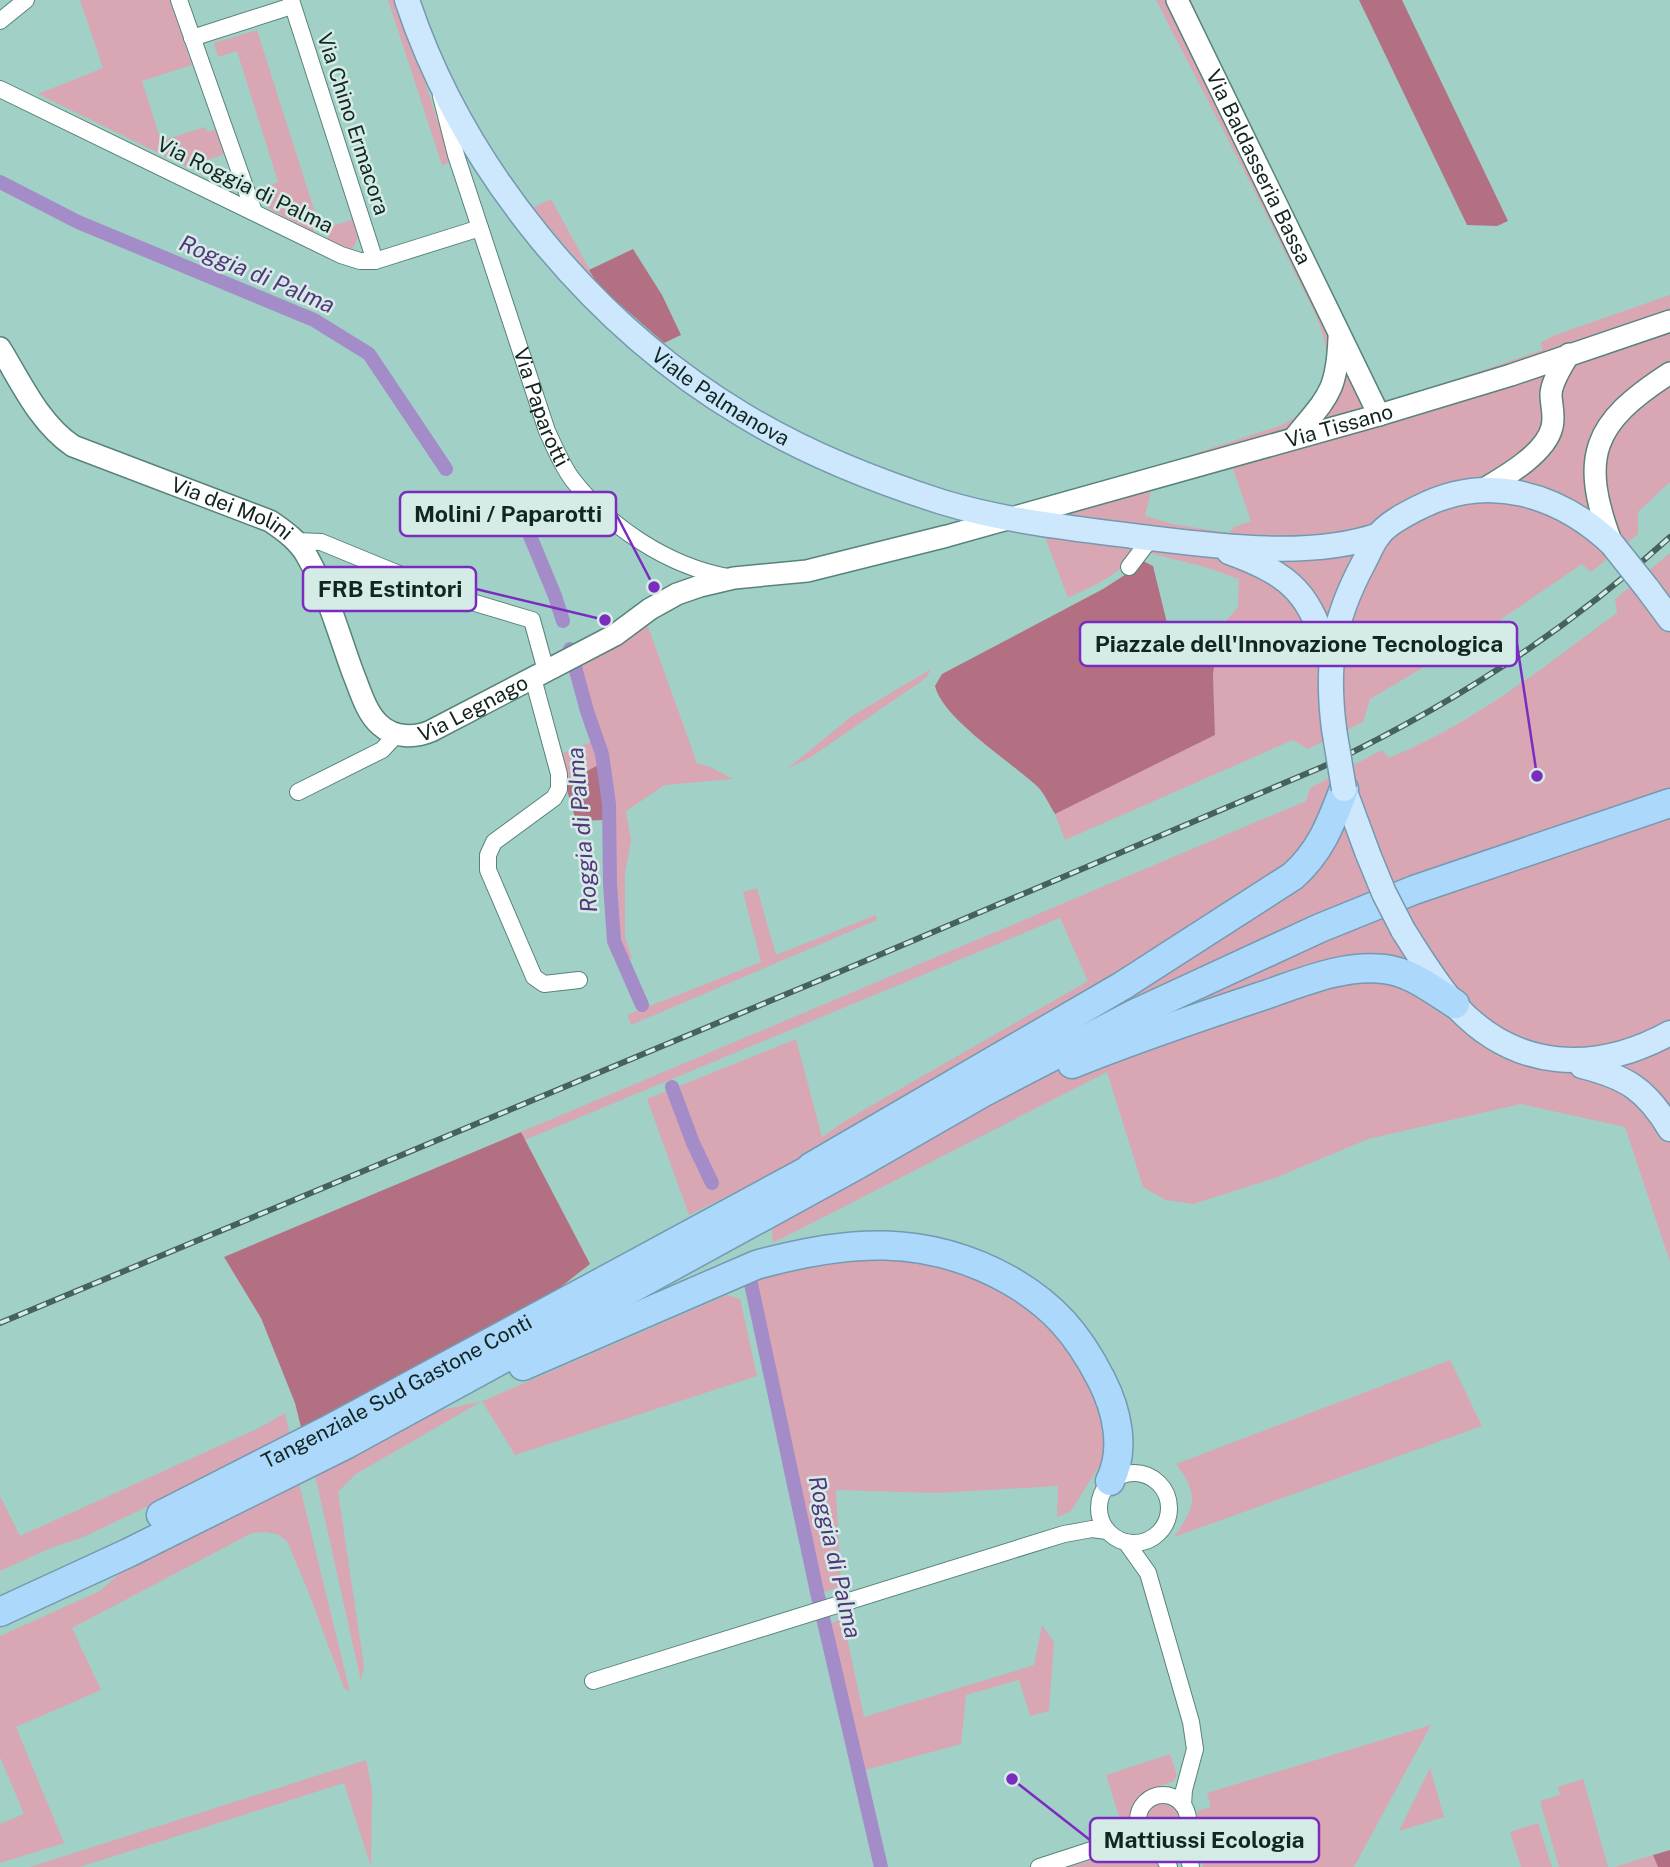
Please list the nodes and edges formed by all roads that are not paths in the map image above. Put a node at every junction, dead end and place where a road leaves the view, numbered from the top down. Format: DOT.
graph roads {
  1 [pos="26,0"];
  2 [pos="179,0"];
  3 [pos="407,0"];
  4 [pos="1177,0"];
  5 [pos="292,3"];
  6 [pos="0,21"];
  7 [pos="192,38"];
  8 [pos="440,81"];
  9 [pos="0,89"];
  10 [pos="254,212"];
  11 [pos="480,228"];
  12 [pos="375,261"];
  13 [pos="1670,321"];
  14 [pos="1339,334"];
  15 [pos="0,348"];
  16 [pos="1570,354"];
  17 [pos="1670,373"];
  18 [pos="1511,375"];
  19 [pos="1333,386"];
  20 [pos="1551,393"];
  21 [pos="1379,415"];
  22 [pos="1350,423"];
  23 [pos="1294,438"];
  24 [pos="1484,489"];
  25 [pos="1005,518"];
  26 [pos="1379,535"];
  27 [pos="1151,538"];
  28 [pos="296,541"];
  29 [pos="1209,544"];
  30 [pos="1612,544"];
  31 [pos="1129,567"];
  32 [pos="734,578"];
  33 [pos="1670,619"];
  34 [pos="1330,662"];
  35 [pos="539,675"];
  36 [pos="397,734"];
  37 [pos="1344,789"];
  38 [pos="298,792"];
  39 [pos="1670,802"];
  40 [pos="579,980"];
  41 [pos="1455,1004"];
  42 [pos="1670,1033"];
  43 [pos="1561,1061"];
  44 [pos="1670,1129"];
  45 [pos="858,1166"];
  46 [pos="788,1181"];
  47 [pos="347,1444"];
  48 [pos="1104,1491"];
  49 [pos="1107,1531"];
  50 [pos="1159,1532"];
  51 [pos="1064,1534"];
  52 [pos="1126,1542"];
  53 [pos="1148,1573"];
  54 [pos="0,1591"];
  55 [pos="0,1612"];
  56 [pos="593,1681"];
  57 [pos="1191,1769"];
  58 [pos="1157,1795"];
  59 [pos="1184,1805"];
  60 [pos="1138,1823"];
  61 [pos="1185,1833"];
  62 [pos="1122,1840"];
  63 [pos="1152,1843"];
  64 [pos="1039,1867"];
  65 [pos="1169,1867"];
  66 [pos="1191,1867"];
  1 -- 6 [label="street"];
  2 -- 7 [label="street"];
  3 -- 8 [label="main road, Viale Palmanova"];
  4 -- 14 [label="street, Via Baldasseria Bassa"];
  5 -- 7 [label="street"];
  5 -- 12 [label="street, Via Chino Ermacora"];
  7 -- 10 [label="street"];
  8 -- 11 [label="street, Via Paparotti"];
  8 -- 25 [label="main road, Viale Palmanova"];
  9 -- 10 [label="street, Via Roggia di Palma"];
  10 -- 12 [label="street, Via Roggia di Palma"];
  11 -- 12 [label="street, Via Roggia di Palma"];
  11 -- 32 [label="street, Via Paparotti"];
  13 -- 16 [label="street, Via Tissano"];
  14 -- 19 [label="street, Via Baldasseria Bassa"];
  14 -- 21 [label="street, Via Baldasseria Bassa"];
  15 -- 28 [label="street, Via dei Molini"];
  16 -- 18 [label="street, Via Tissano"];
  16 -- 20 [label="street"];
  17 -- 30 [label="street"];
  18 -- 20 [label="street"];
  18 -- 21 [label="street, Via Tissano"];
  19 -- 22 [label="street"];
  19 -- 23 [label="street, Via Baldasseria Bassa"];
  20 -- 24 [label="street"];
  21 -- 22 [label="street, Via Tissano"];
  22 -- 23 [label="street, Via Tissano"];
  23 -- 25 [label="street, Via Tissano"];
  24 -- 26 [label="main road"];
  24 -- 30 [label="main road"];
  25 -- 27 [label="main road, Viale Palmanova"];
  25 -- 32 [label="street, Via Paparotti"];
  26 -- 29 [label="main road, Viale Palmanova"];
  26 -- 34 [label="main road"];
  27 -- 29 [label="main road, Viale Palmanova"];
  27 -- 31 [label="street"];
  28 -- 35 [label="street, Via dei Molini"];
  28 -- 36 [label="street"];
  29 -- 34 [label="main road, Viale Palmanova"];
  30 -- 33 [label="main road, bridge"];
  32 -- 35 [label="street"];
  34 -- 37 [label="main road, bridge"];
  35 -- 36 [label="street, Via Legnago"];
  35 -- 40 [label="street"];
  36 -- 38 [label="street"];
  37 -- 41 [label="main road, bridge"];
  37 -- 46 [label="highway"];
  39 -- 45 [label="highway"];
  39 -- 46 [label="highway"];
  41 -- 43 [label="main road"];
  41 -- 45 [label="highway"];
  42 -- 43 [label="main road"];
  43 -- 44 [label="main road"];
  45 -- 47 [label="highway, Tangenziale Sud Gastone Conti"];
  46 -- 54 [label="highway, Tangenziale Sud Gastone Conti"];
  47 -- 48 [label="highway"];
  47 -- 55 [label="highway, Tangenziale Sud Gastone Conti"];
  48 -- 49 [label="street"];
  48 -- 50 [label="street"];
  48 -- 51 [label="street"];
  49 -- 51 [label="street"];
  49 -- 52 [label="street"];
  50 -- 52 [label="street"];
  50 -- 53 [label="street"];
  51 -- 56 [label="street"];
  52 -- 53 [label="street"];
  53 -- 57 [label="street"];
  57 -- 58 [label="street"];
  57 -- 59 [label="street"];
  58 -- 59 [label="street"];
  58 -- 60 [label="street"];
  59 -- 61 [label="street"];
  60 -- 62 [label="street"];
  60 -- 63 [label="street"];
  61 -- 63 [label="street"];
  61 -- 66 [label="street"];
  62 -- 63 [label="street"];
  62 -- 64 [label="street"];
  63 -- 65 [label="street"];
}
